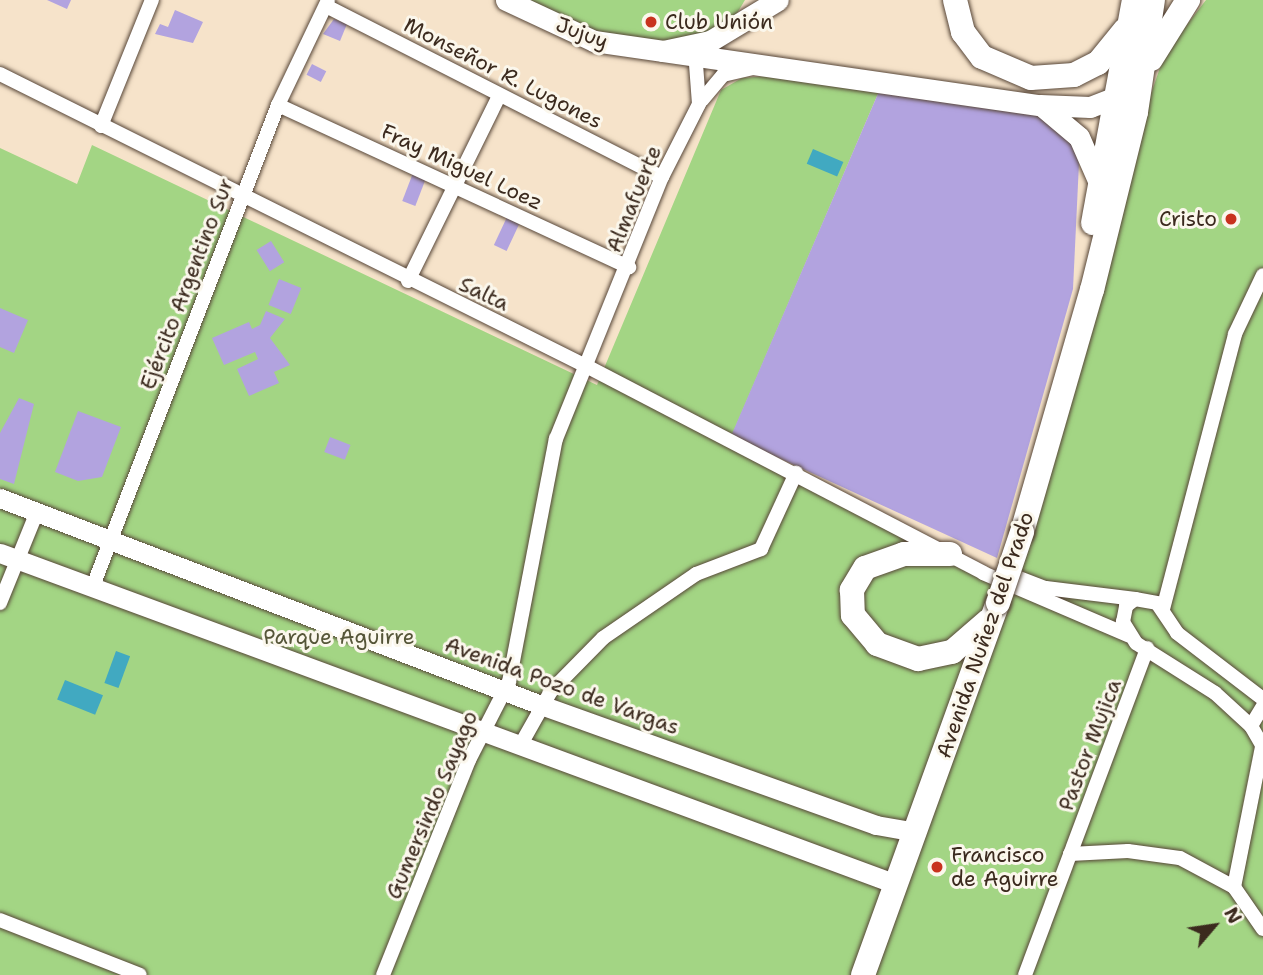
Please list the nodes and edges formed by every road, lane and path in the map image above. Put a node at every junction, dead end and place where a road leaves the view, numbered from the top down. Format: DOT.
graph roads {
  1 [pos="152,0"];
  2 [pos="506,0"];
  3 [pos="762,0"];
  4 [pos="778,0"];
  5 [pos="954,0"];
  6 [pos="1153,0"];
  7 [pos="1188,0"];
  8 [pos="327,3"];
  9 [pos="1132,10"];
  10 [pos="746,21"];
  11 [pos="696,53"];
  12 [pos="756,68"];
  13 [pos="0,74"];
  14 [pos="1141,78"];
  15 [pos="499,96"];
  16 [pos="1116,100"];
  17 [pos="699,104"];
  18 [pos="278,105"];
  19 [pos="1041,105"];
  20 [pos="101,126"];
  21 [pos="662,177"];
  22 [pos="1100,185"];
  23 [pos="458,189"];
  24 [pos="242,198"];
  25 [pos="629,267"];
  26 [pos="1263,275"];
  27 [pos="408,281"];
  28 [pos="1092,290"];
  29 [pos="590,368"];
  30 [pos="796,473"];
  31 [pos="0,498"];
  32 [pos="37,512"];
  33 [pos="111,540"];
  34 [pos="950,554"];
  35 [pos="8,556"];
  36 [pos="1174,575"];
  37 [pos="93,586"];
  38 [pos="1139,599"];
  39 [pos="0,603"];
  40 [pos="997,608"];
  41 [pos="1163,609"];
  42 [pos="1128,635"];
  43 [pos="1153,651"];
  44 [pos="505,691"];
  45 [pos="1263,699"];
  46 [pos="541,705"];
  47 [pos="1263,706"];
  48 [pos="1251,726"];
  49 [pos="483,734"];
  50 [pos="520,746"];
  51 [pos="1262,747"];
  52 [pos="915,832"];
  53 [pos="1070,854"];
  54 [pos="896,884"];
  55 [pos="1234,887"];
  56 [pos="0,920"];
  57 [pos="1263,929"];
  58 [pos="140,975"];
  59 [pos="383,975"];
  60 [pos="863,975"];
  61 [pos="1025,975"];
  1 -- 20 [label="street"];
  2 -- 11 [label="main road, Jujuy"];
  3 -- 10 [label="main road"];
  4 -- 10 [label="main road"];
  5 -- 9 [label="highway"];
  6 -- 14 [label="highway, Avenida Nuñez del Prado"];
  7 -- 14 [label="highway"];
  8 -- 15 [label="street, Monseñor R. Lugones"];
  8 -- 18 [label="street, Ejército Argentino Sur"];
  9 -- 16 [label="highway, Avenida Nuñez del Prado"];
  10 -- 11 [label="main road"];
  11 -- 12 [label="main road"];
  11 -- 17 [label="street"];
  12 -- 17 [label="street, Almafuerte"];
  12 -- 19 [label="main road"];
  13 -- 20 [label="street, Salta"];
  14 -- 16 [label="main road"];
  14 -- 28 [label="highway, Avenida Nuñez del Prado"];
  15 -- 21 [label="street, Monseñor R. Lugones"];
  15 -- 23 [label="street"];
  16 -- 19 [label="main road"];
  16 -- 22 [label="highway, Avenida Nuñez del Prado"];
  17 -- 21 [label="street, Almafuerte"];
  18 -- 23 [label="street, Fray Miguel Loez"];
  18 -- 24 [label="street, Ejército Argentino Sur"];
  19 -- 22 [label="main road"];
  20 -- 24 [label="street, Salta"];
  21 -- 25 [label="street, Almafuerte"];
  22 -- 28 [label="highway, Avenida Nuñez del Prado"];
  23 -- 25 [label="street, Fray Miguel Loez"];
  23 -- 27 [label="street"];
  24 -- 27 [label="street, Salta"];
  24 -- 33 [label="street, Ejército Argentino Sur"];
  25 -- 29 [label="street, Almafuerte"];
  26 -- 36 [label="street"];
  27 -- 29 [label="street, Salta"];
  28 -- 40 [label="highway, Avenida Nuñez del Prado, bridge"];
  29 -- 30 [label="street, Salta"];
  29 -- 44 [label="street, Gumersindo Sayago"];
  30 -- 34 [label="street, Salta"];
  30 -- 46 [label="street"];
  31 -- 32 [label="main road, Avenida Pozo de Vargas"];
  32 -- 33 [label="main road, Avenida Pozo de Vargas"];
  32 -- 35 [label="street"];
  33 -- 37 [label="street, Ejército Argentino Sur"];
  33 -- 44 [label="main road, Avenida Pozo de Vargas"];
  34 -- 38 [label="street"];
  34 -- 40 [label="highway"];
  34 -- 42 [label="street"];
  35 -- 37 [label="main road"];
  35 -- 39 [label="street"];
  36 -- 38 [label="street"];
  36 -- 41 [label="street"];
  37 -- 49 [label="main road"];
  38 -- 41 [label="street"];
  38 -- 42 [label="street"];
  40 -- 52 [label="highway, Avenida Nuñez del Prado"];
  41 -- 45 [label="street"];
  42 -- 43 [label="street"];
  43 -- 48 [label="street"];
  43 -- 53 [label="street, Pastor Mujica"];
  44 -- 46 [label="main road, Avenida Pozo de Vargas"];
  44 -- 49 [label="street, Gumersindo Sayago"];
  46 -- 50 [label="street"];
  46 -- 52 [label="main road, Avenida Pozo de Vargas"];
  47 -- 48 [label="street"];
  48 -- 51 [label="street"];
  49 -- 50 [label="main road"];
  49 -- 59 [label="street, Gumersindo Sayago"];
  50 -- 54 [label="main road"];
  51 -- 55 [label="street"];
  52 -- 54 [label="highway, Avenida Nuñez del Prado"];
  53 -- 55 [label="street"];
  53 -- 61 [label="street, Pastor Mujica"];
  54 -- 60 [label="highway, Avenida Nuñez del Prado"];
  55 -- 57 [label="street"];
  56 -- 58 [label="street"];
}
